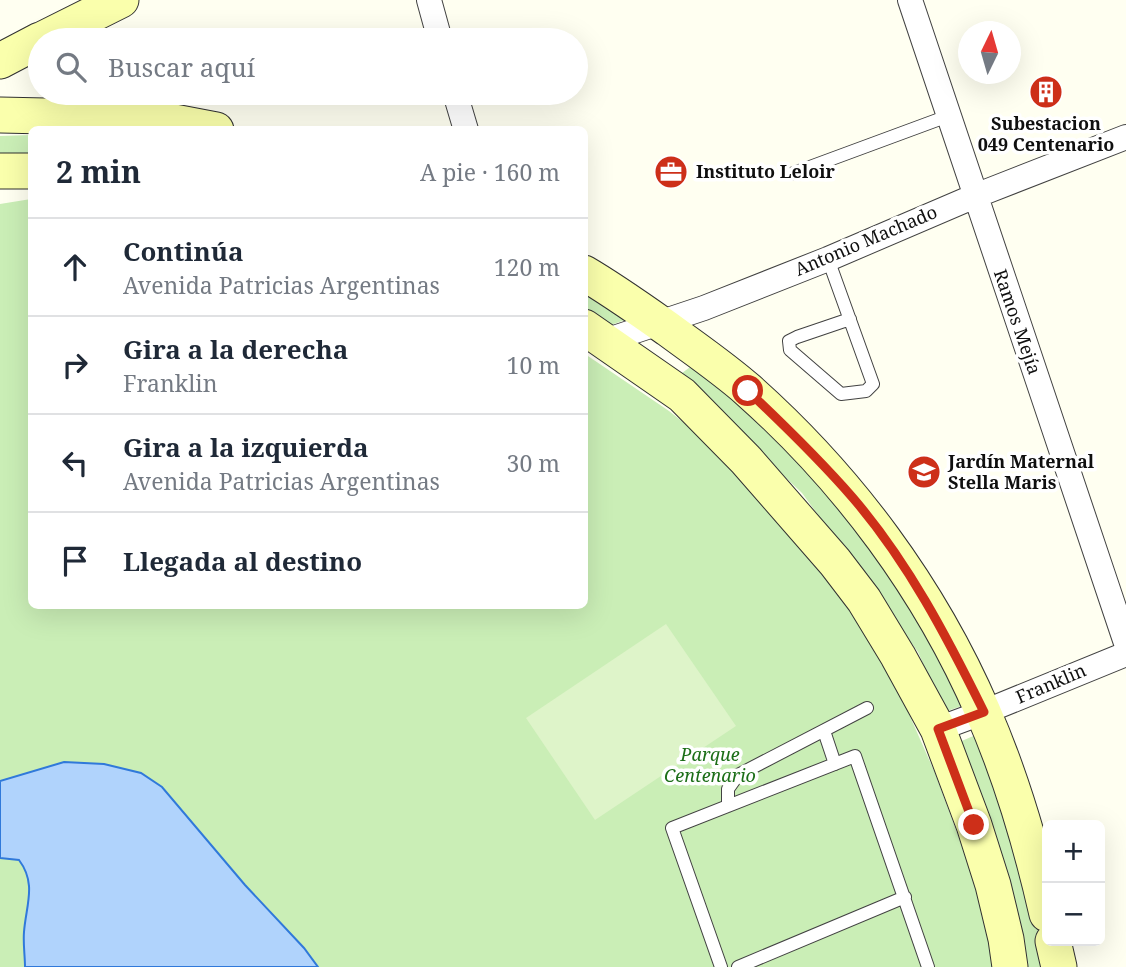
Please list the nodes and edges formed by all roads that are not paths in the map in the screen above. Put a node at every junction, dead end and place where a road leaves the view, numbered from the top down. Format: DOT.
graph roads {
  1 [pos="121,0"];
  2 [pos="429,0"];
  3 [pos="910,0"];
  4 [pos="64,28"];
  5 [pos="437,28"];
  6 [pos="28,46"];
  7 [pos="0,61"];
  8 [pos="459,105"];
  9 [pos="0,115"];
  10 [pos="948,116"];
  11 [pos="197,126"];
  12 [pos="465,126"];
  13 [pos="1126,137"];
  14 [pos="0,171"];
  15 [pos="28,171"];
  16 [pos="791,174"];
  17 [pos="975,196"];
  18 [pos="828,259"];
  19 [pos="588,276"];
  20 [pos="850,319"];
  21 [pos="659,323"];
  22 [pos="595,334"];
  23 [pos="1126,643"];
  24 [pos="1126,654"];
  25 [pos="866,708"];
  26 [pos="984,712"];
  27 [pos="938,729"];
  28 [pos="824,731"];
  29 [pos="835,764"];
  30 [pos="728,806"];
  31 [pos="1042,890"];
  32 [pos="905,897"];
  33 [pos="1054,946"];
  34 [pos="720,967"];
  35 [pos="738,967"];
  36 [pos="928,967"];
  37 [pos="1010,967"];
  38 [pos="1059,967"];
  1 -- 4 [label="main road"];
  2 -- 5 [label="street"];
  3 -- 10 [label="street, Ramos Mejía"];
  6 -- 7 [label="main road"];
  8 -- 12 [label="street"];
  9 -- 11 [label="main road"];
  10 -- 16 [label="lane"];
  10 -- 17 [label="street, Ramos Mejía"];
  13 -- 17 [label="street, Antonio Machado"];
  14 -- 15 [label="main road"];
  17 -- 18 [label="street, Antonio Machado"];
  17 -- 23 [label="street, Ramos Mejía"];
  18 -- 20 [label="lane"];
  18 -- 21 [label="street, Antonio Machado"];
  19 -- 21 [label="main road"];
  20 -- 20 [label="lane"];
  21 -- 22 [label="street, Antonio Machado"];
  21 -- 26 [label="main road"];
  22 -- 27 [label="main road"];
  24 -- 26 [label="street, Franklin"];
  25 -- 28 [label="lane"];
  26 -- 27 [label="street, Franklin"];
  26 -- 31 [label="main road"];
  27 -- 37 [label="main road"];
  28 -- 29 [label="lane"];
  28 -- 30 [label="lane"];
  29 -- 30 [label="lane"];
  29 -- 32 [label="lane"];
  30 -- 34 [label="lane"];
  32 -- 35 [label="lane"];
  32 -- 36 [label="lane"];
  33 -- 38 [label="main road"];
}
